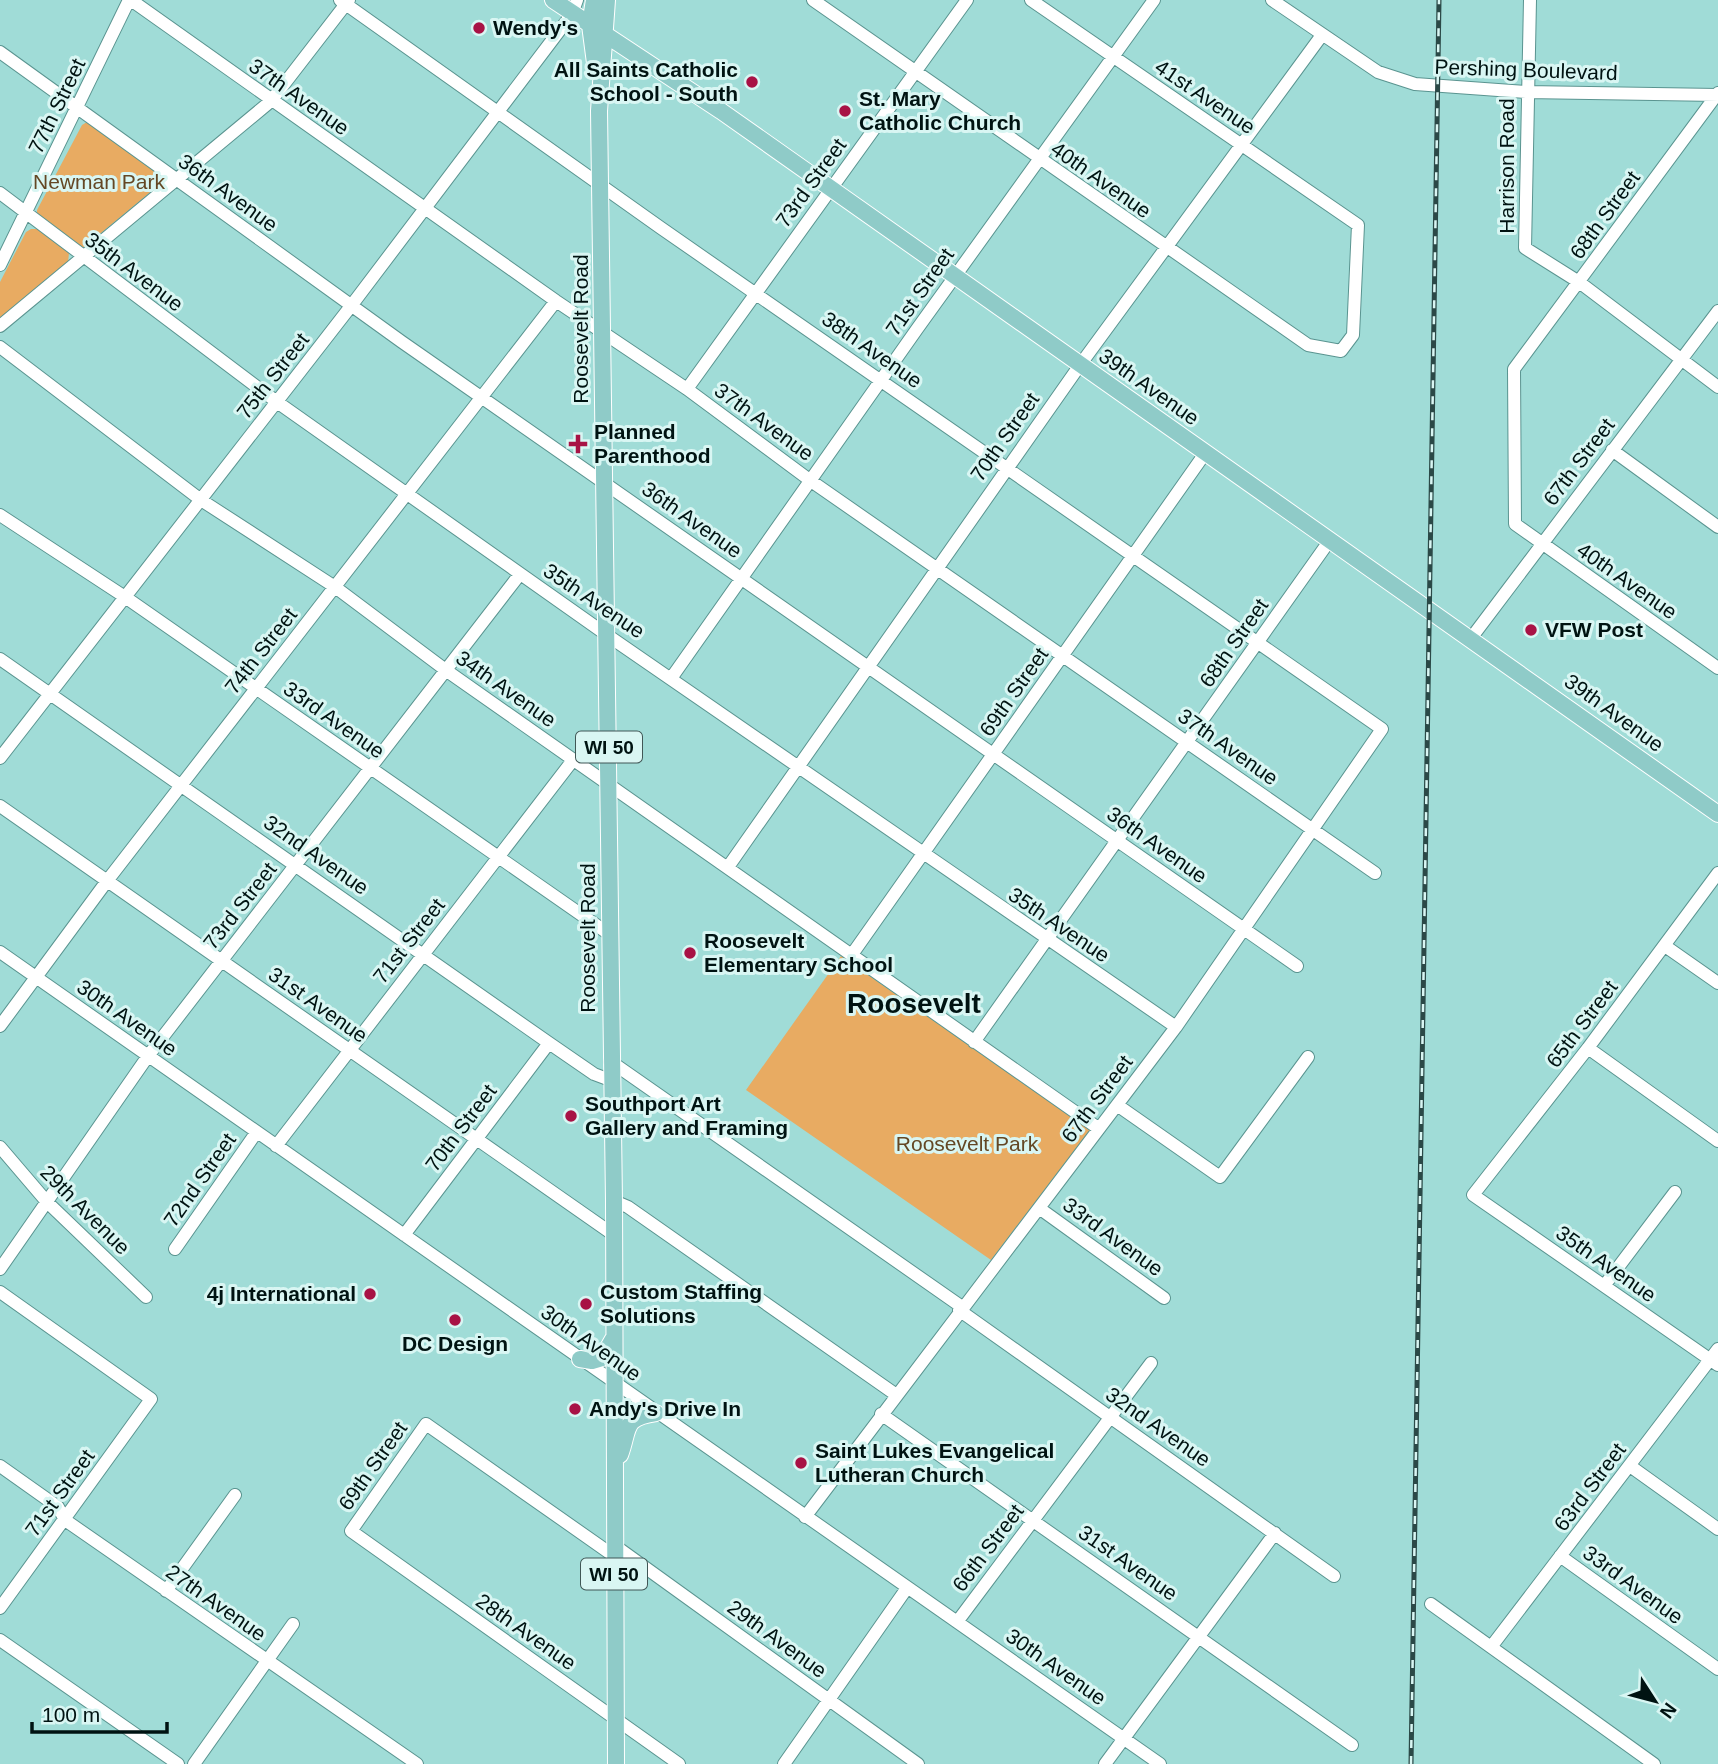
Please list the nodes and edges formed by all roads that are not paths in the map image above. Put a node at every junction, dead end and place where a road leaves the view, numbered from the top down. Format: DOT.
graph roads {
  1 [pos="130,0"];
  2 [pos="553,0"];
  3 [pos="813,0"];
  4 [pos="967,0"];
  5 [pos="1031,0"];
  6 [pos="1154,0"];
  7 [pos="1272,0"];
  8 [pos="1530,0"];
  9 [pos="345,1"];
  10 [pos="598,1"];
  11 [pos="574,7"];
  12 [pos="597,29"];
  13 [pos="1322,35"];
  14 [pos="0,52"];
  15 [pos="1111,58"];
  16 [pos="916,72"];
  17 [pos="1526,92"];
  18 [pos="1718,94"];
  19 [pos="271,101"];
  20 [pos="78,108"];
  21 [pos="499,110"];
  22 [pos="1241,145"];
  23 [pos="1038,159"];
  24 [pos="176,180"];
  25 [pos="600,184"];
  26 [pos="831,189"];
  27 [pos="0,193"];
  28 [pos="425,208"];
  29 [pos="25,212"];
  30 [pos="1166,248"];
  31 [pos="82,257"];
  32 [pos="0,265"];
  33 [pos="955,276"];
  34 [pos="1579,282"];
  35 [pos="757,292"];
  36 [pos="556,301"];
  37 [pos="351,306"];
  38 [pos="1718,312"];
  39 [pos="0,326"];
  40 [pos="602,332"];
  41 [pos="0,347"];
  42 [pos="1340,351"];
  43 [pos="1681,360"];
  44 [pos="1080,365"];
  45 [pos="881,380"];
  46 [pos="1718,387"];
  47 [pos="687,389"];
  48 [pos="482,397"];
  49 [pos="277,402"];
  50 [pos="1612,450"];
  51 [pos="1206,452"];
  52 [pos="1007,468"];
  53 [pos="811,481"];
  54 [pos="603,482"];
  55 [pos="408,495"];
  56 [pos="201,500"];
  57 [pos="0,515"];
  58 [pos="1515,524"];
  59 [pos="1718,527"];
  60 [pos="1330,540"];
  61 [pos="1542,543"];
  62 [pos="1132,556"];
  63 [pos="936,568"];
  64 [pos="520,574"];
  65 [pos="742,578"];
  66 [pos="335,587"];
  67 [pos="125,597"];
  68 [pos="607,635"];
  69 [pos="1472,638"];
  70 [pos="1257,643"];
  71 [pos="1063,655"];
  72 [pos="0,659"];
  73 [pos="867,667"];
  74 [pos="1718,668"];
  75 [pos="447,671"];
  76 [pos="672,677"];
  77 [pos="256,689"];
  78 [pos="51,692"];
  79 [pos="1382,729"];
  80 [pos="1187,742"];
  81 [pos="994,754"];
  82 [pos="0,758"];
  83 [pos="573,760"];
  84 [pos="798,765"];
  85 [pos="371,769"];
  86 [pos="183,785"];
  87 [pos="609,786"];
  88 [pos="0,806"];
  89 [pos="1718,814"];
  90 [pos="1313,830"];
  91 [pos="1117,840"];
  92 [pos="923,855"];
  93 [pos="499,857"];
  94 [pos="297,865"];
  95 [pos="727,867"];
  96 [pos="1375,873"];
  97 [pos="1718,873"];
  98 [pos="107,881"];
  99 [pos="1244,930"];
  100 [pos="609,934"];
  101 [pos="1046,940"];
  102 [pos="1665,946"];
  103 [pos="0,952"];
  104 [pos="853,953"];
  105 [pos="424,954"];
  106 [pos="222,962"];
  107 [pos="1297,966"];
  108 [pos="36,978"];
  109 [pos="1718,983"];
  110 [pos="0,1026"];
  111 [pos="1176,1027"];
  112 [pos="974,1042"];
  113 [pos="549,1043"];
  114 [pos="1588,1048"];
  115 [pos="350,1050"];
  116 [pos="148,1056"];
  117 [pos="1308,1057"];
  118 [pos="610,1061"];
  119 [pos="610,1080"];
  120 [pos="1117,1105"];
  121 [pos="1098,1128"];
  122 [pos="256,1133"];
  123 [pos="477,1139"];
  124 [pos="1718,1141"];
  125 [pos="276,1146"];
  126 [pos="0,1147"];
  127 [pos="1675,1192"];
  128 [pos="1473,1195"];
  129 [pos="614,1201"];
  130 [pos="47,1202"];
  131 [pos="1039,1208"];
  132 [pos="404,1235"];
  133 [pos="614,1235"];
  134 [pos="175,1249"];
  135 [pos="0,1269"];
  136 [pos="1604,1286"];
  137 [pos="0,1292"];
  138 [pos="146,1297"];
  139 [pos="1164,1298"];
  140 [pos="960,1309"];
  141 [pos="614,1336"];
  142 [pos="1715,1358"];
  143 [pos="580,1359"];
  144 [pos="1151,1363"];
  145 [pos="614,1384"];
  146 [pos="895,1395"];
  147 [pos="656,1413"];
  148 [pos="881,1414"];
  149 [pos="1111,1417"];
  150 [pos="426,1424"];
  151 [pos="0,1466"];
  152 [pos="1630,1466"];
  153 [pos="614,1467"];
  154 [pos="234,1495"];
  155 [pos="805,1517"];
  156 [pos="65,1520"];
  157 [pos="1032,1521"];
  158 [pos="1718,1529"];
  159 [pos="351,1531"];
  160 [pos="1275,1533"];
  161 [pos="614,1550"];
  162 [pos="1560,1556"];
  163 [pos="1334,1576"];
  164 [pos="907,1588"];
  165 [pos="166,1591"];
  166 [pos="1431,1604"];
  167 [pos="0,1608"];
  168 [pos="957,1622"];
  169 [pos="293,1624"];
  170 [pos="1200,1636"];
  171 [pos="0,1640"];
  172 [pos="1491,1647"];
  173 [pos="266,1661"];
  174 [pos="1718,1670"];
  175 [pos="829,1700"];
  176 [pos="616,1719"];
  177 [pos="1124,1738"];
  178 [pos="1352,1745"];
  179 [pos="178,1764"];
  180 [pos="194,1764"];
  181 [pos="417,1764"];
  182 [pos="616,1764"];
  183 [pos="679,1764"];
  184 [pos="785,1764"];
  185 [pos="918,1764"];
  186 [pos="1105,1764"];
  187 [pos="1160,1764"];
  188 [pos="1654,1764"];
  1 -- 19 [label="street, 37th Avenue"];
  1 -- 20 [label="street, 77th Street"];
  2 -- 11 [label="main road, 39th Avenue"];
  3 -- 16 [label="street, 40th Avenue"];
  4 -- 16 [label="street, 73rd Street"];
  5 -- 15 [label="street, 41st Avenue"];
  6 -- 15 [label="street, 71st Street"];
  7 -- 13 [label="street, Pershing Boulevard"];
  8 -- 17 [label="street, Harrison Road"];
  9 -- 19 [label="street"];
  9 -- 21 [label="street, 38th Avenue"];
  10 -- 11 [label="street"];
  10 -- 12 [label="main road, WI 50"];
  11 -- 12 [label="main road, 39th Avenue"];
  11 -- 21 [label="street, 75th Street"];
  12 -- 25 [label="main road, Roosevelt Road / WI 50"];
  12 -- 26 [label="main road, 39th Avenue"];
  13 -- 17 [label="street, Pershing Boulevard"];
  13 -- 22 [label="street, 70th Street"];
  14 -- 20 [label="street, 36th Avenue"];
  15 -- 22 [label="street, 41st Avenue"];
  15 -- 23 [label="street, 71st Street"];
  16 -- 23 [label="street, 40th Avenue"];
  16 -- 26 [label="street, 73rd Street"];
  17 -- 18 [label="street, Pershing Boulevard"];
  17 -- 34 [label="street, Harrison Road"];
  18 -- 34 [label="street, 68th Street"];
  19 -- 24 [label="street"];
  19 -- 28 [label="street, 37th Avenue"];
  20 -- 24 [label="street, 36th Avenue"];
  20 -- 29 [label="street, 77th Street"];
  21 -- 25 [label="street, 38th Avenue"];
  21 -- 28 [label="street, 75th Street"];
  22 -- 30 [label="street, 70th Street"];
  22 -- 42 [label="street, 41st Avenue"];
  23 -- 30 [label="street, 40th Avenue"];
  23 -- 33 [label="street, 71st Street"];
  24 -- 31 [label="street"];
  24 -- 37 [label="street, 36th Avenue"];
  25 -- 35 [label="street, 38th Avenue"];
  25 -- 40 [label="main road, Roosevelt Road / WI 50"];
  26 -- 33 [label="main road, 39th Avenue"];
  26 -- 35 [label="street, 73rd Street"];
  27 -- 29 [label="street, 35th Avenue"];
  28 -- 36 [label="street, 37th Avenue"];
  28 -- 37 [label="street, 75th Street"];
  29 -- 31 [label="street, 35th Avenue"];
  29 -- 32 [label="street, 77th Street"];
  30 -- 42 [label="street, 40th Avenue"];
  30 -- 44 [label="street, 70th Street"];
  31 -- 39 [label="street"];
  31 -- 49 [label="street, 35th Avenue"];
  33 -- 44 [label="main road, 39th Avenue"];
  33 -- 45 [label="street, 71st Street"];
  34 -- 43 [label="street"];
  34 -- 58 [label="street, 68th Street"];
  35 -- 45 [label="street, 38th Avenue"];
  35 -- 47 [label="street, 73rd Street"];
  36 -- 40 [label="street, 37th Avenue"];
  36 -- 48 [label="street, 74th Street"];
  37 -- 48 [label="street, 36th Avenue"];
  37 -- 49 [label="street, 75th Street"];
  38 -- 43 [label="street, 67th Street"];
  40 -- 47 [label="street, 37th Avenue"];
  40 -- 54 [label="main road, Roosevelt Road / WI 50"];
  41 -- 56 [label="street, 34th Avenue"];
  43 -- 46 [label="street"];
  43 -- 50 [label="street, 67th Street"];
  44 -- 51 [label="main road, 39th Avenue"];
  44 -- 52 [label="street, 70th Street"];
  45 -- 52 [label="street, 38th Avenue"];
  45 -- 53 [label="street, 71st Street"];
  47 -- 53 [label="street, 37th Avenue"];
  48 -- 54 [label="street, 36th Avenue"];
  48 -- 55 [label="street, 74th Street"];
  49 -- 55 [label="street, 35th Avenue"];
  49 -- 56 [label="street, 75th Street"];
  50 -- 59 [label="street"];
  50 -- 61 [label="street, 67th Street"];
  51 -- 60 [label="main road, 39th Avenue"];
  51 -- 62 [label="street, 69th Street"];
  52 -- 62 [label="street, 38th Avenue"];
  52 -- 63 [label="street, 70th Street"];
  53 -- 63 [label="street, 37th Avenue"];
  53 -- 65 [label="street, 71st Street"];
  54 -- 65 [label="street, 36th Avenue"];
  54 -- 68 [label="main road, Roosevelt Road / WI 50"];
  55 -- 64 [label="street, 35th Avenue"];
  55 -- 66 [label="street, 74th Street"];
  56 -- 66 [label="street, 34th Avenue"];
  56 -- 67 [label="street, 75th Street"];
  57 -- 67 [label="street, 33rd Avenue"];
  58 -- 61 [label="street, 40th Avenue"];
  60 -- 69 [label="main road, 39th Avenue"];
  60 -- 70 [label="street, 68th Street"];
  61 -- 69 [label="street, 67th Street"];
  61 -- 74 [label="street, 40th Avenue"];
  62 -- 70 [label="street, 38th Avenue"];
  62 -- 71 [label="street, 69th Street"];
  63 -- 71 [label="street, 37th Avenue"];
  63 -- 73 [label="street, 70th Street"];
  64 -- 68 [label="street, 35th Avenue"];
  64 -- 75 [label="street, 73rd Street"];
  65 -- 73 [label="street, 36th Avenue"];
  65 -- 76 [label="street, 71st Street"];
  66 -- 75 [label="street, 34th Avenue"];
  66 -- 77 [label="street, 74th Street"];
  67 -- 77 [label="street, 33rd Avenue"];
  67 -- 78 [label="street, 75th Street"];
  68 -- 76 [label="street, 35th Avenue"];
  68 -- 87 [label="main road, Roosevelt Road / WI 50"];
  69 -- 89 [label="main road, 39th Avenue"];
  70 -- 79 [label="street, 38th Avenue"];
  70 -- 80 [label="street, 68th Street"];
  71 -- 80 [label="street, 37th Avenue"];
  71 -- 81 [label="street, 69th Street"];
  72 -- 78 [label="street, 32nd Avenue"];
  73 -- 81 [label="street, 36th Avenue"];
  73 -- 84 [label="street, 70th Street"];
  75 -- 83 [label="street, 34th Avenue"];
  75 -- 85 [label="street, 73rd Street"];
  76 -- 84 [label="street, 35th Avenue"];
  77 -- 85 [label="street, 33rd Avenue"];
  77 -- 86 [label="street, 74th Street"];
  78 -- 82 [label="street, 75th Street"];
  78 -- 86 [label="street, 32nd Avenue"];
  79 -- 90 [label="street, 67th Street"];
  80 -- 90 [label="street, 37th Avenue"];
  80 -- 91 [label="street, 68th Street"];
  81 -- 91 [label="street, 36th Avenue"];
  81 -- 92 [label="street, 69th Street"];
  83 -- 87 [label="street, 34th Avenue"];
  83 -- 93 [label="street, 71st Street"];
  84 -- 92 [label="street, 35th Avenue"];
  84 -- 95 [label="street, 70th Street"];
  85 -- 93 [label="street, 33rd Avenue"];
  85 -- 94 [label="street, 73rd Street"];
  86 -- 94 [label="street, 32nd Avenue"];
  86 -- 98 [label="street, 74th Street"];
  87 -- 95 [label="street, 34th Avenue"];
  87 -- 100 [label="main road, Roosevelt Road / WI 50"];
  88 -- 98 [label="street, 31st Avenue"];
  90 -- 96 [label="street, 37th Avenue"];
  90 -- 99 [label="street, 67th Street"];
  91 -- 99 [label="street, 36th Avenue"];
  91 -- 101 [label="street, 68th Street"];
  92 -- 101 [label="street, 35th Avenue"];
  92 -- 104 [label="street, 69th Street"];
  93 -- 100 [label="street, 33rd Avenue"];
  93 -- 105 [label="street, 71st Street"];
  94 -- 105 [label="street, 32nd Avenue"];
  94 -- 106 [label="street, 73rd Street"];
  95 -- 104 [label="street, 34th Avenue"];
  97 -- 102 [label="street, 65th Street"];
  98 -- 106 [label="street, 31st Avenue"];
  98 -- 108 [label="street, 74th Street"];
  99 -- 107 [label="street, 36th Avenue"];
  99 -- 111 [label="street, 67th Street"];
  100 -- 118 [label="main road, Roosevelt Road / WI 50"];
  101 -- 111 [label="street, 35th Avenue"];
  101 -- 112 [label="street, 68th Street"];
  102 -- 109 [label="street"];
  102 -- 114 [label="street, 65th Street"];
  103 -- 108 [label="street, 30th Avenue"];
  104 -- 112 [label="street, 34th Avenue"];
  105 -- 113 [label="street, 32nd Avenue"];
  105 -- 115 [label="street, 71st Street"];
  106 -- 115 [label="street, 31st Avenue"];
  106 -- 116 [label="street, 73rd Street"];
  108 -- 110 [label="street, 74th Street"];
  108 -- 116 [label="street, 30th Avenue"];
  111 -- 120 [label="street, 67th Street"];
  112 -- 121 [label="street, 34th Avenue"];
  113 -- 119 [label="street, 32nd Avenue"];
  113 -- 123 [label="street, 70th Street"];
  114 -- 124 [label="street"];
  114 -- 128 [label="street, 65th Street"];
  115 -- 123 [label="street, 31st Avenue"];
  115 -- 125 [label="street, 71st Street"];
  116 -- 122 [label="street, 30th Avenue"];
  116 -- 130 [label="street, 73rd Street"];
  117 -- 120 [label="street"];
  118 -- 119 [label="main road, Roosevelt Road / WI 50"];
  118 -- 140 [label="street, 32nd Avenue"];
  119 -- 129 [label="main road, Roosevelt Road / WI 50"];
  120 -- 121 [label="street, 67th Street"];
  121 -- 131 [label="street, 67th Street"];
  122 -- 125 [label="street, 30th Avenue"];
  122 -- 134 [label="street, 72nd Street"];
  123 -- 132 [label="street, 70th Street"];
  123 -- 133 [label="street, 31st Avenue"];
  125 -- 132 [label="street, 30th Avenue"];
  126 -- 130 [label="street, 29th Avenue"];
  127 -- 136 [label="street"];
  128 -- 136 [label="street, 35th Avenue"];
  129 -- 133 [label="main road, Roosevelt Road / WI 50"];
  129 -- 146 [label="street"];
  130 -- 135 [label="street, 73rd Street"];
  130 -- 138 [label="street, 29th Avenue"];
  131 -- 139 [label="street, 33rd Avenue"];
  131 -- 140 [label="street, 67th Street"];
  132 -- 143 [label="street, 30th Avenue"];
  133 -- 141 [label="main road, Roosevelt Road / WI 50"];
  136 -- 142 [label="street, 35th Avenue"];
  137 -- 156 [label="street, 71st Street"];
  140 -- 146 [label="street, 67th Street"];
  140 -- 149 [label="street, 32nd Avenue"];
  141 -- 143 [label="main road"];
  141 -- 145 [label="main road, Roosevelt Road / WI 50"];
  142 -- 152 [label="street, 63rd Street"];
  143 -- 145 [label="street, 30th Avenue"];
  144 -- 149 [label="street, 66th Street"];
  145 -- 147 [label="street, 30th Avenue"];
  145 -- 153 [label="main road, Roosevelt Road / WI 50"];
  146 -- 148 [label="street, 67th Street"];
  147 -- 153 [label="main road"];
  147 -- 155 [label="street, 30th Avenue"];
  148 -- 155 [label="street, 67th Street"];
  148 -- 157 [label="street, 31st Avenue"];
  149 -- 157 [label="street, 66th Street"];
  149 -- 160 [label="street, 32nd Avenue"];
  150 -- 159 [label="street, 69th Street"];
  150 -- 161 [label="street, 29th Avenue"];
  151 -- 156 [label="street, 27th Avenue"];
  152 -- 158 [label="street"];
  152 -- 162 [label="street, 63rd Street"];
  153 -- 161 [label="main road, Roosevelt Road / WI 50"];
  154 -- 165 [label="street"];
  155 -- 164 [label="street, 30th Avenue"];
  156 -- 165 [label="street, 27th Avenue"];
  156 -- 167 [label="street, 71st Street"];
  157 -- 168 [label="street, 66th Street"];
  157 -- 170 [label="street, 31st Avenue"];
  159 -- 176 [label="street, 28th Avenue"];
  160 -- 163 [label="street, 32nd Avenue"];
  160 -- 170 [label="street"];
  161 -- 175 [label="street, 29th Avenue"];
  161 -- 176 [label="main road, Roosevelt Road / WI 50"];
  162 -- 172 [label="street, 63rd Street"];
  162 -- 174 [label="street, 33rd Avenue"];
  164 -- 168 [label="street, 30th Avenue"];
  164 -- 175 [label="street"];
  165 -- 173 [label="street, 27th Avenue"];
  166 -- 172 [label="street"];
  168 -- 177 [label="street, 30th Avenue"];
  169 -- 173 [label="street"];
  170 -- 177 [label="street"];
  170 -- 178 [label="street, 31st Avenue"];
  171 -- 179 [label="street"];
  172 -- 188 [label="street"];
  173 -- 180 [label="street"];
  173 -- 181 [label="street, 27th Avenue"];
  175 -- 184 [label="street"];
  175 -- 185 [label="street, 29th Avenue"];
  176 -- 182 [label="main road, Roosevelt Road / WI 50"];
  176 -- 183 [label="street, 28th Avenue"];
  177 -- 186 [label="street"];
  177 -- 187 [label="street, 30th Avenue"];
}
